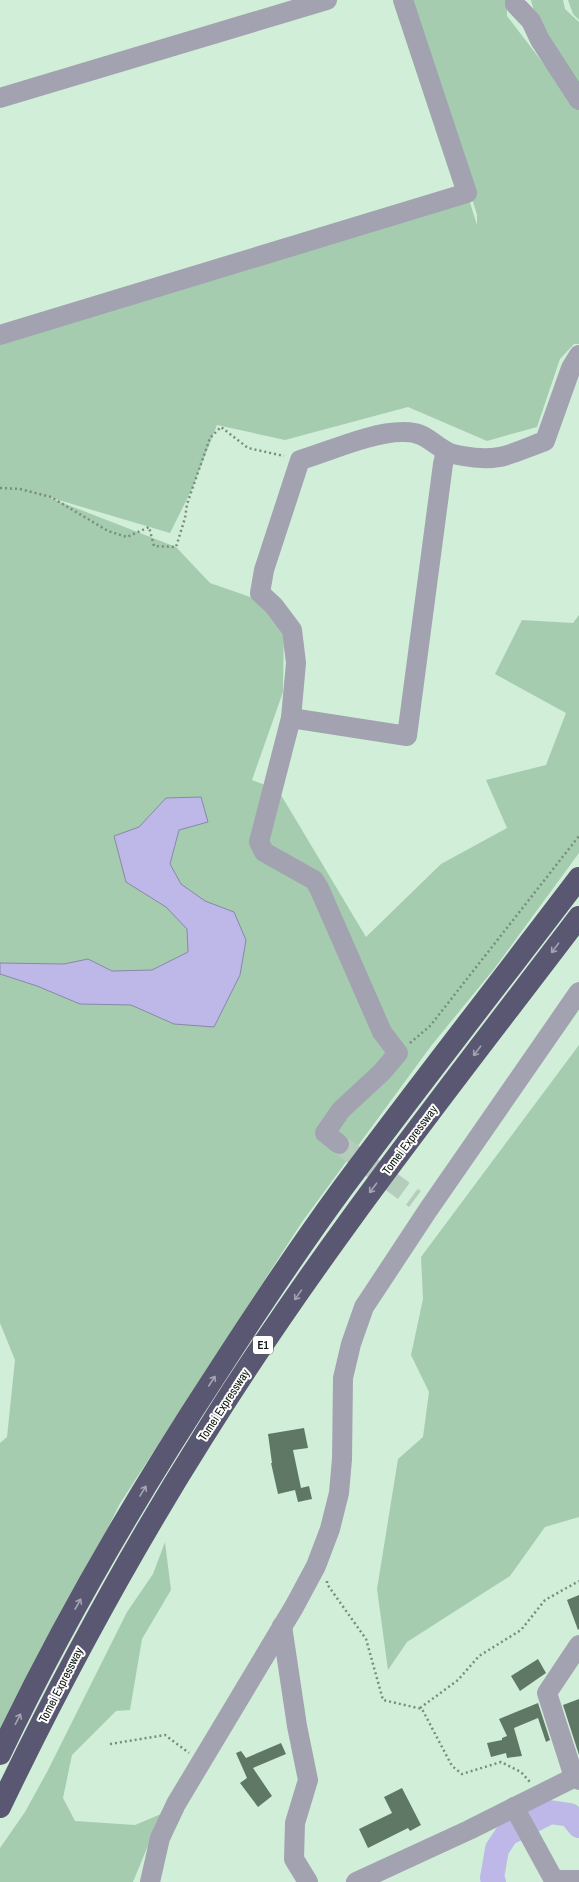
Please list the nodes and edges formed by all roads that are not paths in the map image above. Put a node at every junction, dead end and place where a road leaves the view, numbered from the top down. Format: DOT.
graph roads {
  1 [pos="327,0"];
  2 [pos="403,0"];
  3 [pos="515,0"];
  4 [pos="0,98"];
  5 [pos="579,100"];
  6 [pos="0,335"];
  7 [pos="579,355"];
  8 [pos="446,452"];
  9 [pos="291,718"];
  10 [pos="579,878"];
  11 [pos="579,917"];
  12 [pos="579,992"];
  13 [pos="339,1144"];
  14 [pos="282,1626"];
  15 [pos="579,1645"];
  16 [pos="0,1754"];
  17 [pos="577,1777"];
  18 [pos="514,1806"];
  19 [pos="0,1807"];
  20 [pos="579,1880"];
  21 [pos="554,1881"];
  22 [pos="150,1882"];
  23 [pos="308,1882"];
  24 [pos="356,1882"];
  1 -- 4 [label="street"];
  2 -- 6 [label="street"];
  3 -- 5 [label="street"];
  7 -- 8 [label="street"];
  8 -- 9 [label="street"];
  8 -- 9 [label="street"];
  9 -- 13 [label="street"];
  16 -- 10 [label="highway, Tomei Expressway / E1, one-way"];
  11 -- 19 [label="highway, Tomei Expressway / E1, one-way"];
  12 -- 14 [label="street"];
  14 -- 22 [label="street"];
  14 -- 23 [label="street"];
  15 -- 17 [label="street"];
  17 -- 18 [label="street"];
  18 -- 21 [label="street"];
  18 -- 24 [label="street"];
  20 -- 21 [label="street"];
}
